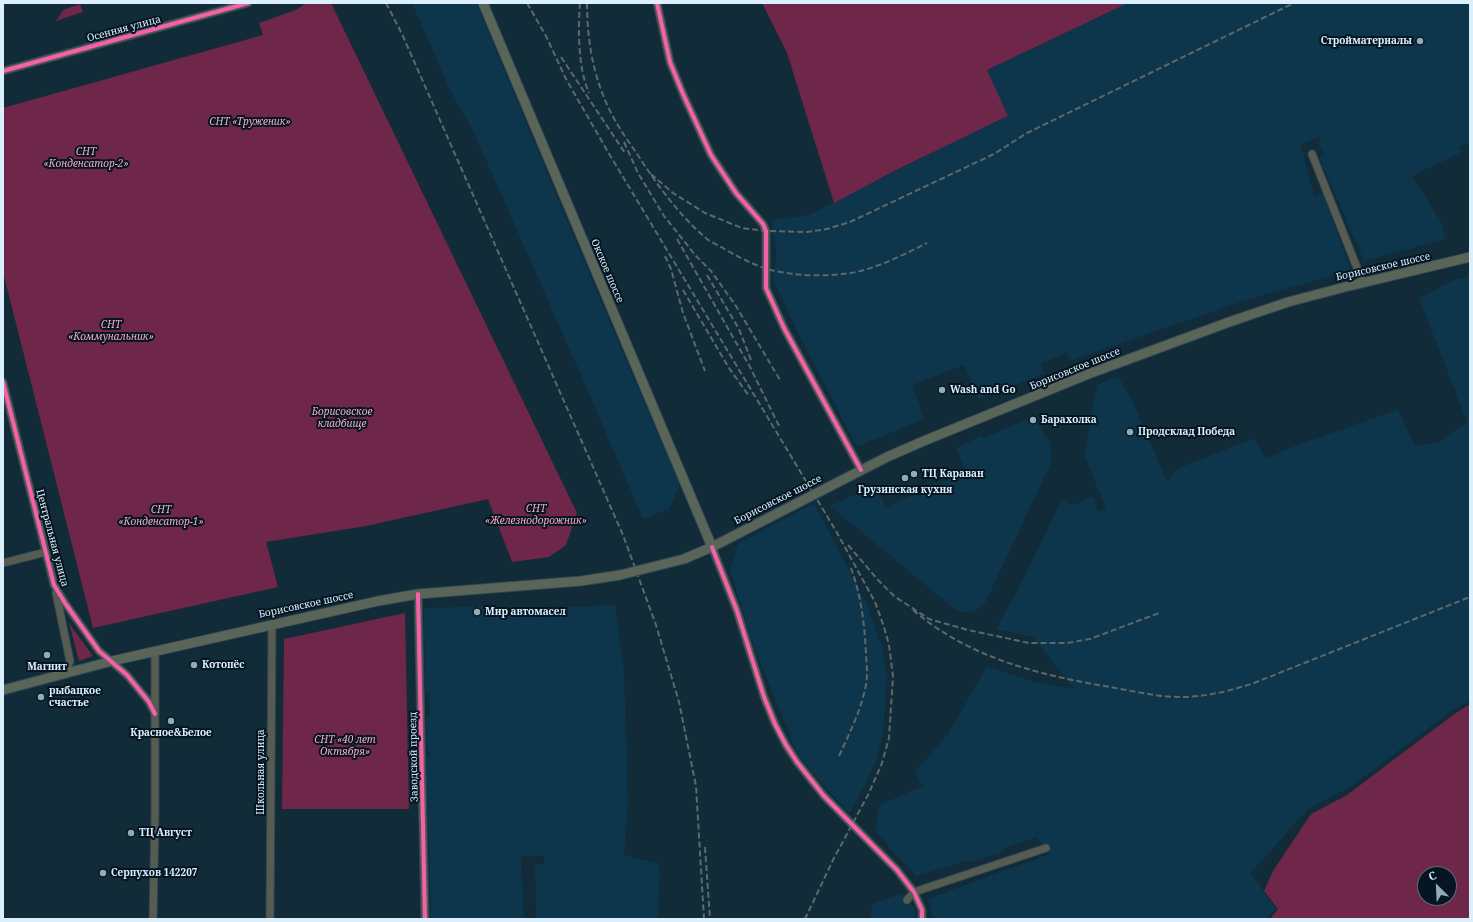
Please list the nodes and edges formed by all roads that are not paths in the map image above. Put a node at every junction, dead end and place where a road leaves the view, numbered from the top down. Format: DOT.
graph roads {
  1 [pos="248,3"];
  2 [pos="483,3"];
  3 [pos="657,3"];
  4 [pos="3,70"];
  5 [pos="1312,154"];
  6 [pos="1470,257"];
  7 [pos="1363,282"];
  8 [pos="3,382"];
  9 [pos="861,470"];
  10 [pos="712,547"];
  11 [pos="46,552"];
  12 [pos="3,563"];
  13 [pos="54,585"];
  14 [pos="418,594"];
  15 [pos="272,624"];
  16 [pos="155,651"];
  17 [pos="112,661"];
  18 [pos="66,673"];
  19 [pos="3,690"];
  20 [pos="155,714"];
  21 [pos="1046,848"];
  22 [pos="914,892"];
  23 [pos="907,900"];
  24 [pos="154,919"];
  25 [pos="270,919"];
  26 [pos="425,919"];
  27 [pos="922,919"];
  1 -- 4 [label="street, Осенняя улица"];
  2 -- 10 [label="main road, Окское шоссе"];
  3 -- 9 [label="street"];
  5 -- 7 [label="street"];
  6 -- 7 [label="main road, Борисовское шоссе"];
  7 -- 9 [label="main road, Борисовское шоссе"];
  8 -- 11 [label="street, Центральная улица"];
  9 -- 10 [label="main road, Борисовское шоссе"];
  10 -- 14 [label="main road, Борисовское шоссе, bridge"];
  10 -- 22 [label="street"];
  11 -- 12 [label="street"];
  11 -- 13 [label="street, Центральная улица"];
  13 -- 17 [label="street, Центральная улица"];
  13 -- 18 [label="street"];
  14 -- 15 [label="main road, Борисовское шоссе"];
  14 -- 26 [label="street, Заводской проезд"];
  15 -- 16 [label="main road, Борисовское шоссе"];
  15 -- 25 [label="street, Школьная улица"];
  16 -- 17 [label="main road, Борисовское шоссе"];
  16 -- 20 [label="street"];
  17 -- 18 [label="main road, Борисовское шоссе"];
  17 -- 20 [label="street, Центральная улица"];
  18 -- 19 [label="main road, Борисовское шоссе"];
  20 -- 24 [label="street"];
  21 -- 22 [label="street"];
  22 -- 23 [label="street"];
  22 -- 27 [label="street"];
}
